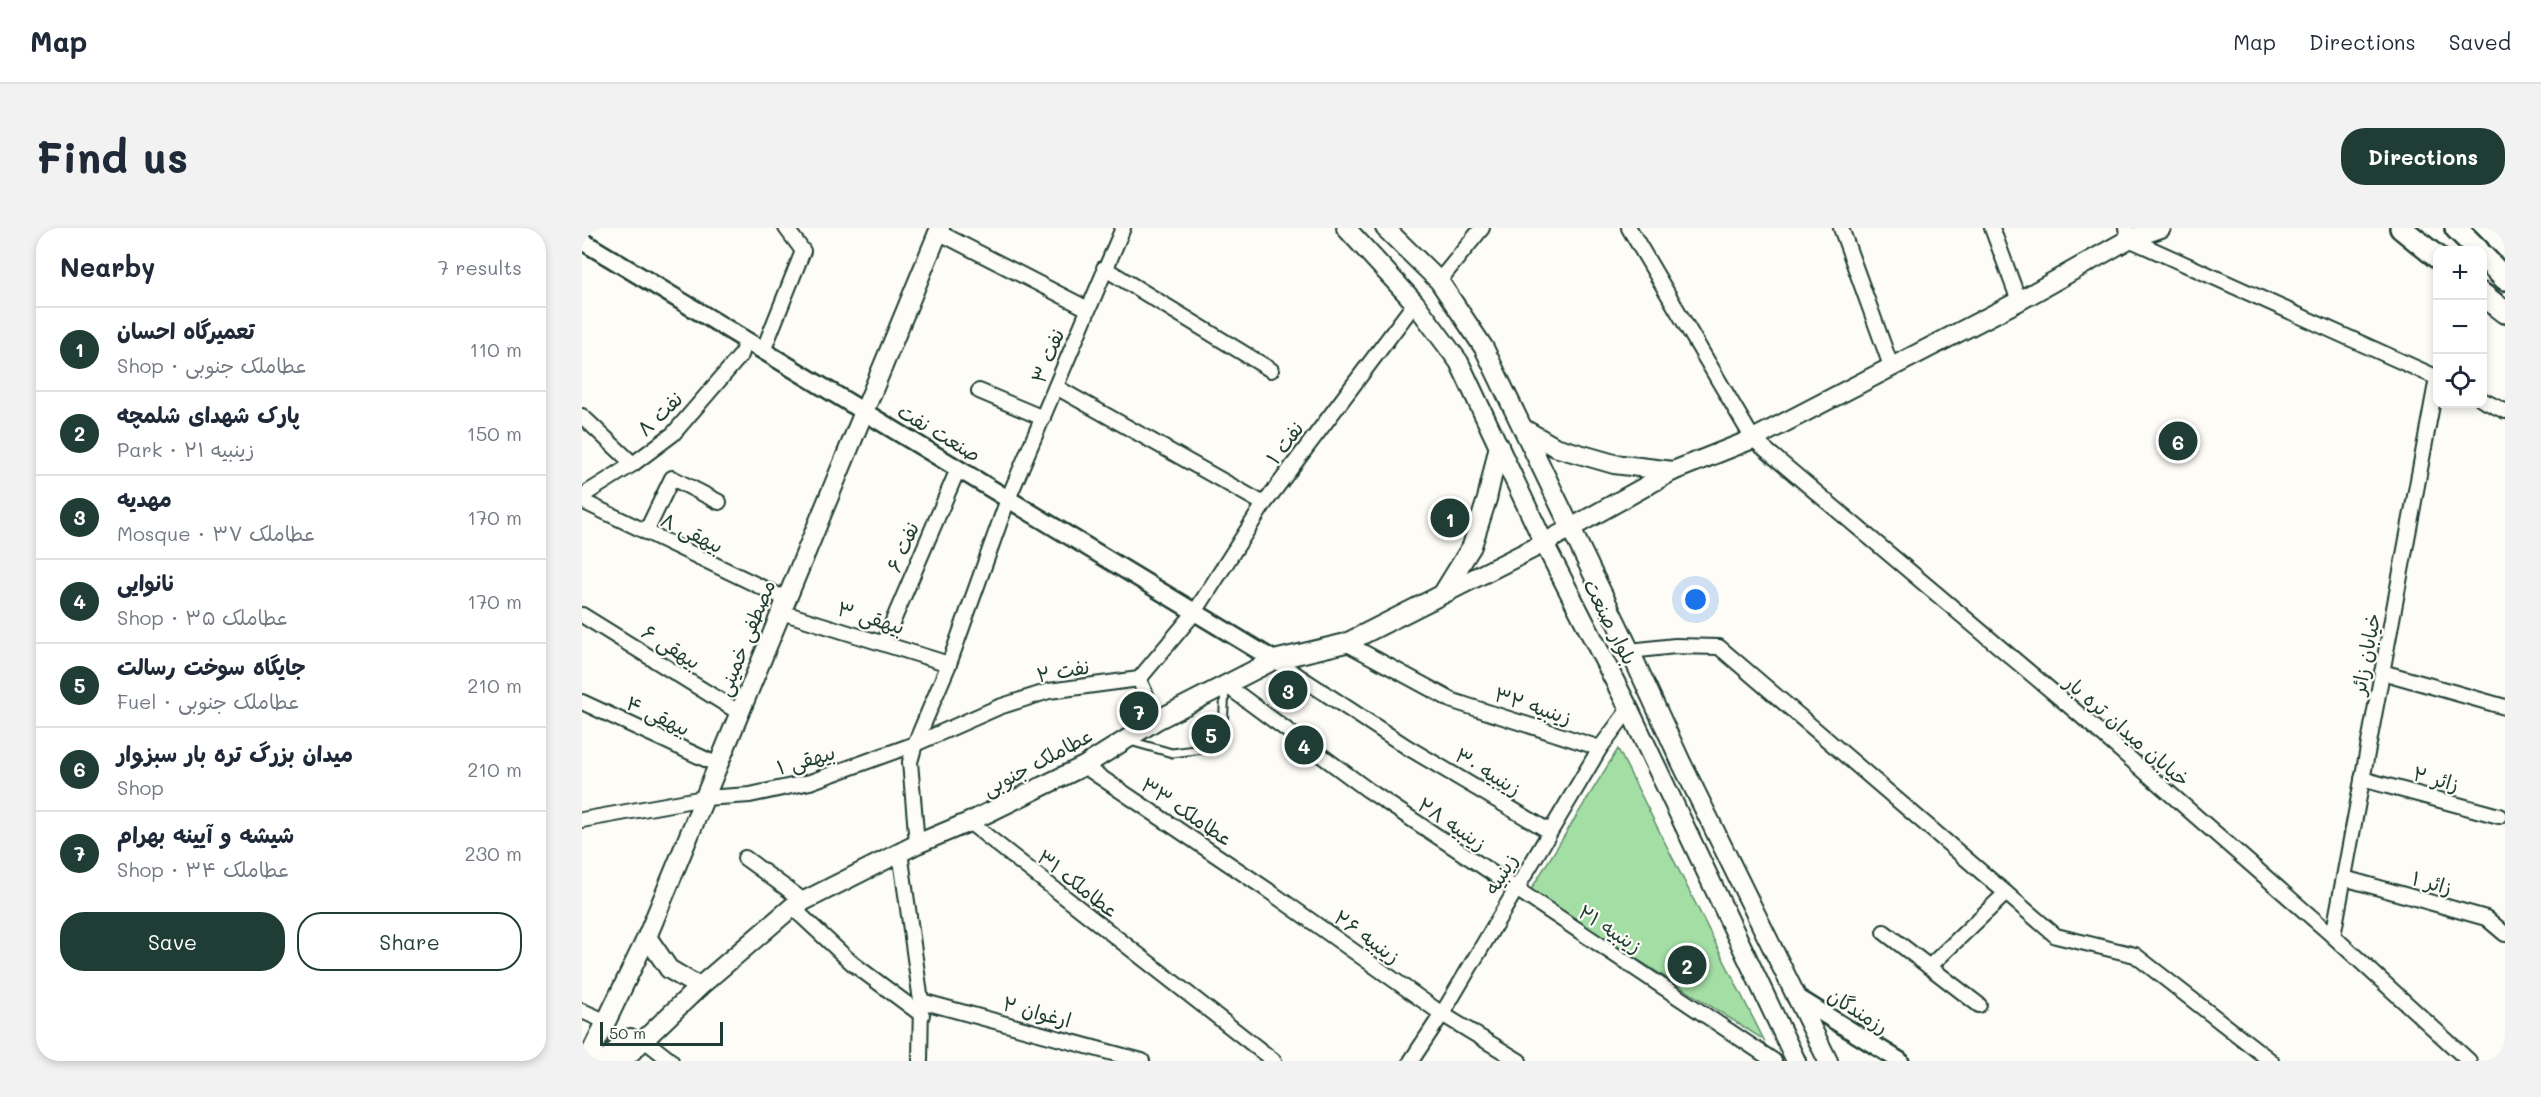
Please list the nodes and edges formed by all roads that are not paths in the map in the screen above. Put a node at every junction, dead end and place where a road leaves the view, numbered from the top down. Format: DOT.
graph roads {
  1 [pos="786,228"];
  2 [pos="1123,228"];
  3 [pos="1346,228"];
  4 [pos="1385,228"];
  5 [pos="1482,228"];
  6 [pos="1629,228"];
  7 [pos="1841,228"];
  8 [pos="1992,228"];
  9 [pos="2161,228"];
  10 [pos="2401,228"];
  11 [pos="2456,228"];
  12 [pos="939,230"];
  13 [pos="2128,234"];
  14 [pos="584,245"];
  15 [pos="2474,246"];
  16 [pos="2433,254"];
  17 [pos="2487,260"];
  18 [pos="1104,268"];
  19 [pos="2505,279"];
  20 [pos="1439,281"];
  21 [pos="2487,298"];
  22 [pos="2019,301"];
  23 [pos="1415,303"];
  24 [pos="1088,309"];
  25 [pos="2505,312"];
  26 [pos="746,341"];
  27 [pos="1484,348"];
  28 [pos="763,351"];
  29 [pos="1459,362"];
  30 [pos="1891,366"];
  31 [pos="1271,370"];
  32 [pos="2433,376"];
  33 [pos="1056,387"];
  34 [pos="979,391"];
  35 [pos="2433,399"];
  36 [pos="2487,402"];
  37 [pos="2505,411"];
  38 [pos="864,412"];
  39 [pos="582,417"];
  40 [pos="1043,418"];
  41 [pos="1524,429"];
  42 [pos="1753,438"];
  43 [pos="1499,445"];
  44 [pos="633,464"];
  45 [pos="958,469"];
  46 [pos="1673,471"];
  47 [pos="582,496"];
  48 [pos="1008,499"];
  49 [pos="582,501"];
  50 [pos="719,502"];
  51 [pos="1264,504"];
  52 [pos="1571,528"];
  53 [pos="646,532"];
  54 [pos="1544,543"];
  55 [pos="1443,593"];
  56 [pos="784,606"];
  57 [pos="1195,612"];
  58 [pos="582,615"];
  59 [pos="884,642"];
  60 [pos="1346,643"];
  61 [pos="1630,651"];
  62 [pos="1275,660"];
  63 [pos="949,664"];
  64 [pos="2382,672"];
  65 [pos="1139,679"];
  66 [pos="1226,685"];
  67 [pos="582,702"];
  68 [pos="2505,707"];
  69 [pos="1629,709"];
  70 [pos="740,712"];
  71 [pos="1157,720"];
  72 [pos="1125,740"];
  73 [pos="915,744"];
  74 [pos="1600,748"];
  75 [pos="1681,762"];
  76 [pos="718,765"];
  77 [pos="1084,766"];
  78 [pos="1659,772"];
  79 [pos="2362,779"];
  80 [pos="704,798"];
  81 [pos="2499,816"];
  82 [pos="582,820"];
  83 [pos="969,822"];
  84 [pos="1549,831"];
  85 [pos="917,844"];
  86 [pos="900,852"];
  87 [pos="745,858"];
  88 [pos="2344,878"];
  89 [pos="1514,890"];
  90 [pos="1269,891"];
  91 [pos="2006,893"];
  92 [pos="798,904"];
  93 [pos="1884,932"];
  94 [pos="2505,934"];
  95 [pos="2333,936"];
  96 [pos="647,937"];
  97 [pos="1929,967"];
  98 [pos="699,987"];
  99 [pos="1795,996"];
  100 [pos="1979,1005"];
  101 [pos="921,1008"];
  102 [pos="582,1011"];
  103 [pos="1442,1014"];
  104 [pos="605,1021"];
  105 [pos="643,1039"];
  106 [pos="587,1061"];
  107 [pos="604,1061"];
  108 [pos="622,1061"];
  109 [pos="671,1061"];
  110 [pos="920,1061"];
  111 [pos="1142,1061"];
  112 [pos="1274,1061"];
  113 [pos="1411,1061"];
  114 [pos="1519,1061"];
  115 [pos="1774,1061"];
  116 [pos="1796,1061"];
  117 [pos="1828,1061"];
  118 [pos="1900,1061"];
  119 [pos="2271,1061"];
  120 [pos="2469,1061"];
  1 -- 28 [label="street"];
  2 -- 18 [label="street, نفت ۳"];
  3 -- 23 [label="main road, بلوار صنعت"];
  4 -- 20 [label="main road, بلوار صنعت"];
  5 -- 20 [label="street"];
  6 -- 42 [label="street, خیابان میدان تره بار"];
  7 -- 30 [label="street"];
  8 -- 22 [label="street"];
  9 -- 13 [label="main road, عطاملک جنوبی"];
  10 -- 16 [label="highway"];
  11 -- 15 [label="highway"];
  12 -- 24 [label="street"];
  12 -- 38 [label="main road, مصطفی خمینی"];
  13 -- 22 [label="main road, عطاملک جنوبی"];
  13 -- 32 [label="street"];
  14 -- 26 [label="street, صنعت نفت"];
  17 -- 19 [label="highway"];
  18 -- 24 [label="street, نفت ۳"];
  18 -- 31 [label="street"];
  20 -- 27 [label="main road, بلوار صنعت"];
  21 -- 25 [label="highway"];
  22 -- 30 [label="main road, عطاملک جنوبی"];
  23 -- 29 [label="main road, بلوار صنعت"];
  23 -- 51 [label="street, نفت ۱"];
  24 -- 33 [label="street, نفت ۳"];
  26 -- 28 [label="street, صنعت نفت"];
  26 -- 44 [label="street, نفت ۸"];
  27 -- 29 [label="main road"];
  27 -- 41 [label="main road, بلوار صنعت"];
  28 -- 38 [label="street, صنعت نفت"];
  29 -- 43 [label="main road, بلوار صنعت"];
  30 -- 42 [label="main road, عطاملک جنوبی"];
  33 -- 40 [label="street, نفت ۳"];
  33 -- 51 [label="street"];
  34 -- 40 [label="street"];
  35 -- 64 [label="street, خیابان زائر"];
  36 -- 37 [label="street"];
  38 -- 45 [label="street, صنعت نفت"];
  38 -- 56 [label="main road, مصطفی خمینی"];
  39 -- 44 [label="street"];
  40 -- 48 [label="street, نفت ۳"];
  41 -- 46 [label="main road"];
  41 -- 52 [label="main road, بلوار صنعت"];
  42 -- 46 [label="main road, عطاملک جنوبی"];
  42 -- 95 [label="street, خیابان میدان تره بار"];
  43 -- 54 [label="main road, بلوار صنعت"];
  43 -- 55 [label="main road"];
  44 -- 47 [label="street, نفت ۸"];
  45 -- 48 [label="street, صنعت نفت"];
  45 -- 59 [label="street, نفت ۶"];
  46 -- 52 [label="main road, عطاملک جنوبی"];
  48 -- 57 [label="street, صنعت نفت"];
  48 -- 63 [label="street, نفت ۳"];
  49 -- 53 [label="street, بیهقی ۸"];
  50 -- 53 [label="street"];
  51 -- 57 [label="street, نفت ۱"];
  52 -- 54 [label="main road, عطاملک جنوبی"];
  52 -- 61 [label="main road, بلوار صنعت"];
  53 -- 56 [label="street, بیهقی ۸"];
  54 -- 55 [label="main road, عطاملک جنوبی"];
  54 -- 69 [label="main road, بلوار صنعت"];
  55 -- 60 [label="main road, عطاملک جنوبی"];
  56 -- 59 [label="street, بیهقی ۳"];
  56 -- 70 [label="main road, مصطفی خمینی"];
  57 -- 62 [label="street, صنعت نفت"];
  57 -- 65 [label="street"];
  58 -- 70 [label="street, بیهقی ۶"];
  59 -- 63 [label="street, بیهقی ۳"];
  60 -- 62 [label="main road, عطاملک جنوبی"];
  60 -- 74 [label="street, زینبیه ۳۲"];
  61 -- 75 [label="main road, بلوار صنعت"];
  61 -- 91 [label="street"];
  62 -- 66 [label="main road, عطاملک جنوبی"];
  62 -- 84 [label="street, زینبیه ۳۰"];
  63 -- 73 [label="street, نفت ۳"];
  64 -- 68 [label="street"];
  64 -- 79 [label="street, خیابان زائر"];
  65 -- 71 [label="street"];
  65 -- 73 [label="street, نفت ۲"];
  66 -- 71 [label="main road, عطاملک جنوبی"];
  66 -- 72 [label="lane"];
  66 -- 89 [label="street, زینبیه ۲۸"];
  67 -- 76 [label="street, بیهقی ۴"];
  69 -- 74 [label="street, زینبیه"];
  69 -- 78 [label="main road, بلوار صنعت"];
  70 -- 76 [label="main road, مصطفی خمینی"];
  71 -- 72 [label="main road, عطاملک جنوبی"];
  72 -- 77 [label="main road, عطاملک جنوبی"];
  73 -- 80 [label="street, بیهقی ۱"];
  73 -- 85 [label="street, نفت ۳"];
  74 -- 84 [label="street, زینبیه"];
  75 -- 78 [label="main road"];
  75 -- 99 [label="main road, بلوار صنعت"];
  76 -- 80 [label="main road, مصطفی خمینی"];
  77 -- 83 [label="main road, عطاملک جنوبی"];
  77 -- 90 [label="street, عطاملک ۳۳"];
  78 -- 116 [label="main road, بلوار صنعت"];
  79 -- 81 [label="street, زائر ۲"];
  79 -- 88 [label="street, خیابان زائر"];
  80 -- 82 [label="street, بیهقی ۱"];
  80 -- 96 [label="main road, مصطفی خمینی"];
  83 -- 85 [label="main road, عطاملک جنوبی"];
  83 -- 112 [label="street, عطاملک ۳۱"];
  84 -- 89 [label="street, زینبیه"];
  85 -- 86 [label="main road, عطاملک جنوبی"];
  86 -- 92 [label="main road, عطاملک جنوبی"];
  86 -- 101 [label="street"];
  87 -- 92 [label="street"];
  88 -- 94 [label="street, زائر ۱"];
  88 -- 95 [label="street, خیابان زائر"];
  89 -- 103 [label="street, زینبیه"];
  89 -- 115 [label="street, زینبیه ۲۱"];
  90 -- 103 [label="street, زینبیه ۲۶"];
  91 -- 97 [label="street"];
  91 -- 119 [label="street"];
  92 -- 98 [label="main road, عطاملک جنوبی"];
  92 -- 101 [label="street"];
  93 -- 97 [label="street"];
  95 -- 120 [label="street, خیابان میدان تره بار"];
  96 -- 98 [label="main road"];
  96 -- 104 [label="main road, مصطفی خمینی"];
  97 -- 100 [label="street"];
  98 -- 105 [label="main road"];
  98 -- 107 [label="main road"];
  99 -- 117 [label="main road, بلوار صنعت"];
  99 -- 118 [label="street, رزمندگان"];
  101 -- 110 [label="street"];
  101 -- 111 [label="street, ارغوان ۲"];
  102 -- 104 [label="street"];
  103 -- 113 [label="street, زینبیه"];
  103 -- 114 [label="street, زینبیه ۲۶"];
  104 -- 106 [label="main road, مصطفی خمینی"];
  105 -- 108 [label="main road"];
  105 -- 109 [label="street"];
}
